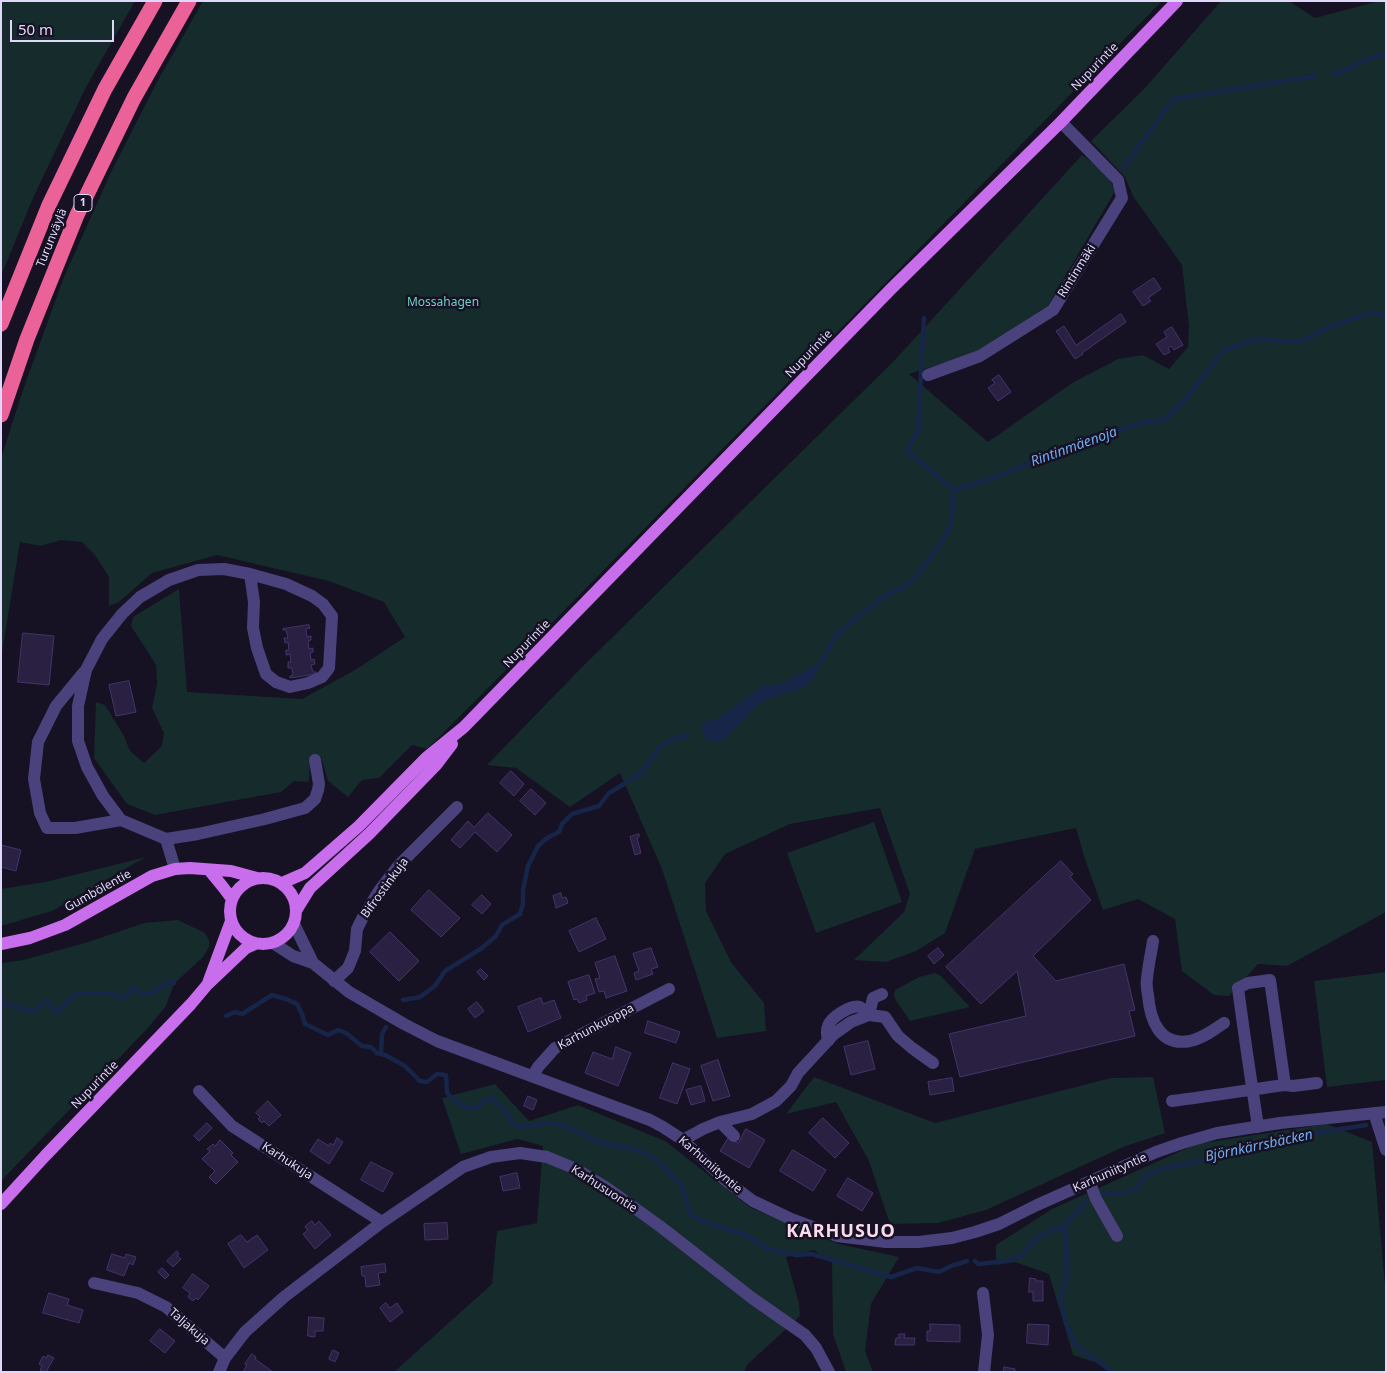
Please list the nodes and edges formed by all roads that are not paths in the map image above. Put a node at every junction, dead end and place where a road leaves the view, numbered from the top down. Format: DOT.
graph roads {
  1 [pos="155,1"];
  2 [pos="189,1"];
  3 [pos="1177,1"];
  4 [pos="1061,122"];
  5 [pos="1,324"];
  6 [pos="928,375"];
  7 [pos="1,414"];
  8 [pos="250,574"];
  9 [pos="86,670"];
  10 [pos="464,728"];
  11 [pos="315,760"];
  12 [pos="457,807"];
  13 [pos="121,820"];
  14 [pos="166,839"];
  15 [pos="174,869"];
  16 [pos="209,870"];
  17 [pos="257,878"];
  18 [pos="282,884"];
  19 [pos="232,899"];
  20 [pos="297,909"];
  21 [pos="231,921"];
  22 [pos="294,924"];
  23 [pos="1153,941"];
  24 [pos="273,943"];
  25 [pos="1,944"];
  26 [pos="255,944"];
  27 [pos="313,963"];
  28 [pos="334,981"];
  29 [pos="208,985"];
  30 [pos="669,989"];
  31 [pos="882,994"];
  32 [pos="869,1015"];
  33 [pos="1224,1023"];
  34 [pos="933,1063"];
  35 [pos="533,1076"];
  36 [pos="1317,1083"];
  37 [pos="1285,1085"];
  38 [pos="1253,1090"];
  39 [pos="199,1091"];
  40 [pos="1172,1101"];
  41 [pos="1380,1112"];
  42 [pos="720,1122"];
  43 [pos="1258,1127"];
  44 [pos="734,1136"];
  45 [pos="683,1140"];
  46 [pos="1386,1150"];
  47 [pos="1090,1183"];
  48 [pos="1,1204"];
  49 [pos="382,1222"];
  50 [pos="1117,1236"];
  51 [pos="94,1283"];
  52 [pos="982,1294"];
  53 [pos="225,1358"];
  54 [pos="219,1372"];
  55 [pos="829,1372"];
  56 [pos="984,1372"];
  1 -- 5 [label="highway, Turunväylä / 1"];
  2 -- 7 [label="highway, Turunväylä / 1"];
  3 -- 4 [label="main road, Nupurintie"];
  4 -- 6 [label="street, Rintinmäki"];
  4 -- 10 [label="main road, Nupurintie"];
  8 -- 8 [label="street"];
  8 -- 9 [label="street"];
  9 -- 13 [label="street"];
  9 -- 13 [label="street"];
  10 -- 18 [label="main road, Nupurintie"];
  10 -- 20 [label="main road, Nupurintie"];
  11 -- 14 [label="street"];
  12 -- 28 [label="street, Bifrostinkuja"];
  13 -- 14 [label="street"];
  14 -- 15 [label="street"];
  15 -- 16 [label="main road, Gumbölentie"];
  15 -- 25 [label="main road, Gumbölentie"];
  16 -- 17 [label="main road, Gumbölentie"];
  16 -- 19 [label="main road"];
  17 -- 18 [label="main road"];
  17 -- 19 [label="main road"];
  18 -- 20 [label="main road"];
  19 -- 21 [label="main road"];
  20 -- 22 [label="main road"];
  21 -- 26 [label="main road"];
  21 -- 29 [label="main road, Nupurintie"];
  22 -- 24 [label="main road"];
  22 -- 27 [label="street, Karhuniityntie"];
  23 -- 33 [label="street"];
  24 -- 26 [label="main road"];
  24 -- 27 [label="street, Karhuniityntie"];
  26 -- 29 [label="main road, Nupurintie"];
  27 -- 28 [label="street, Karhuniityntie"];
  28 -- 35 [label="street, Karhuniityntie"];
  29 -- 48 [label="main road, Nupurintie"];
  30 -- 35 [label="street, Karhunkuoppa"];
  31 -- 32 [label="street"];
  32 -- 34 [label="street"];
  32 -- 42 [label="street"];
  35 -- 45 [label="street, Karhuniityntie"];
  36 -- 37 [label="street"];
  37 -- 38 [label="street"];
  37 -- 38 [label="street"];
  38 -- 40 [label="street"];
  38 -- 43 [label="street"];
  39 -- 49 [label="street, Karhukuja"];
  41 -- 43 [label="street, Karhuniityntie"];
  41 -- 46 [label="street"];
  42 -- 44 [label="street"];
  42 -- 45 [label="street"];
  43 -- 47 [label="street, Karhuniityntie"];
  45 -- 47 [label="street, Karhuniityntie"];
  47 -- 50 [label="street"];
  49 -- 53 [label="street, Karhusuontie"];
  49 -- 55 [label="street, Karhusuontie"];
  51 -- 53 [label="street, Taljakuja"];
  52 -- 56 [label="street"];
  53 -- 54 [label="street, Karhusuontie"];
}
